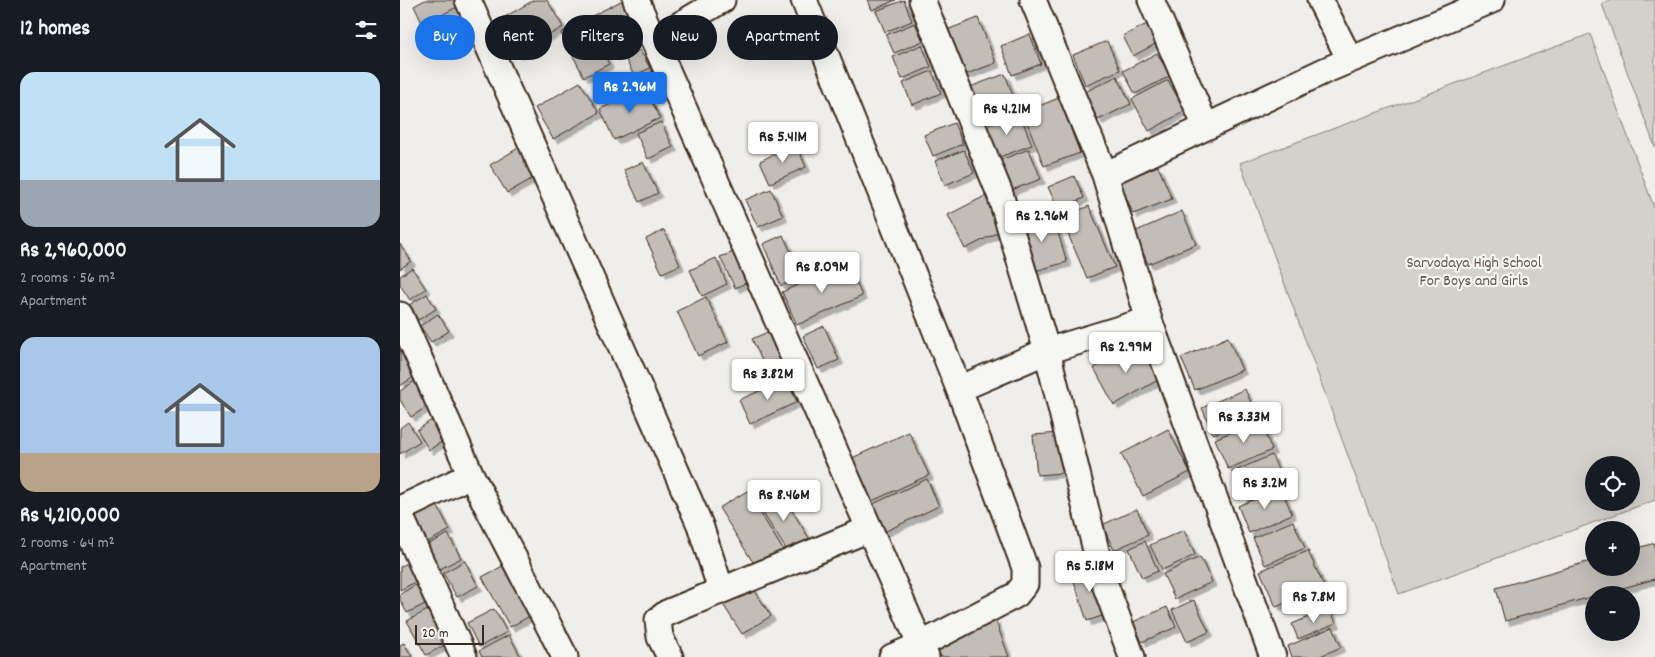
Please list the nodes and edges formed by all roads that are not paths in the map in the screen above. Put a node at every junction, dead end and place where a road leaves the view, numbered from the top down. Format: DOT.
graph roads {
  1 [pos="468,0"];
  2 [pos="636,0"];
  3 [pos="722,0"];
  4 [pos="804,0"];
  5 [pos="922,0"];
  6 [pos="1033,0"];
  7 [pos="1151,0"];
  8 [pos="1320,0"];
  9 [pos="1488,1"];
  10 [pos="696,15"];
  11 [pos="653,38"];
  12 [pos="663,60"];
  13 [pos="1350,60"];
  14 [pos="1206,127"];
  15 [pos="1105,175"];
  16 [pos="400,316"];
  17 [pos="1149,320"];
  18 [pos="1048,351"];
  19 [pos="959,389"];
  20 [pos="471,475"];
  21 [pos="400,510"];
  22 [pos="400,515"];
  23 [pos="869,529"];
  24 [pos="721,590"];
  25 [pos="923,651"];
  26 [pos="464,657"];
  27 [pos="565,657"];
  28 [pos="670,657"];
  29 [pos="892,657"];
  30 [pos="1132,657"];
  31 [pos="1273,657"];
  1 -- 24 [label="street"];
  2 -- 11 [label="street"];
  3 -- 10 [label="street"];
  4 -- 19 [label="street"];
  5 -- 18 [label="street"];
  6 -- 15 [label="street"];
  7 -- 14 [label="street"];
  8 -- 13 [label="street"];
  9 -- 13 [label="street"];
  12 -- 23 [label="street"];
  13 -- 14 [label="street"];
  14 -- 15 [label="street"];
  15 -- 17 [label="street"];
  16 -- 20 [label="street"];
  17 -- 18 [label="street"];
  17 -- 31 [label="street"];
  18 -- 19 [label="street"];
  18 -- 30 [label="street"];
  19 -- 25 [label="street"];
  20 -- 21 [label="street"];
  20 -- 27 [label="street"];
  22 -- 26 [label="street"];
  23 -- 24 [label="street"];
  23 -- 25 [label="street"];
  24 -- 28 [label="street"];
  25 -- 29 [label="street"];
}
